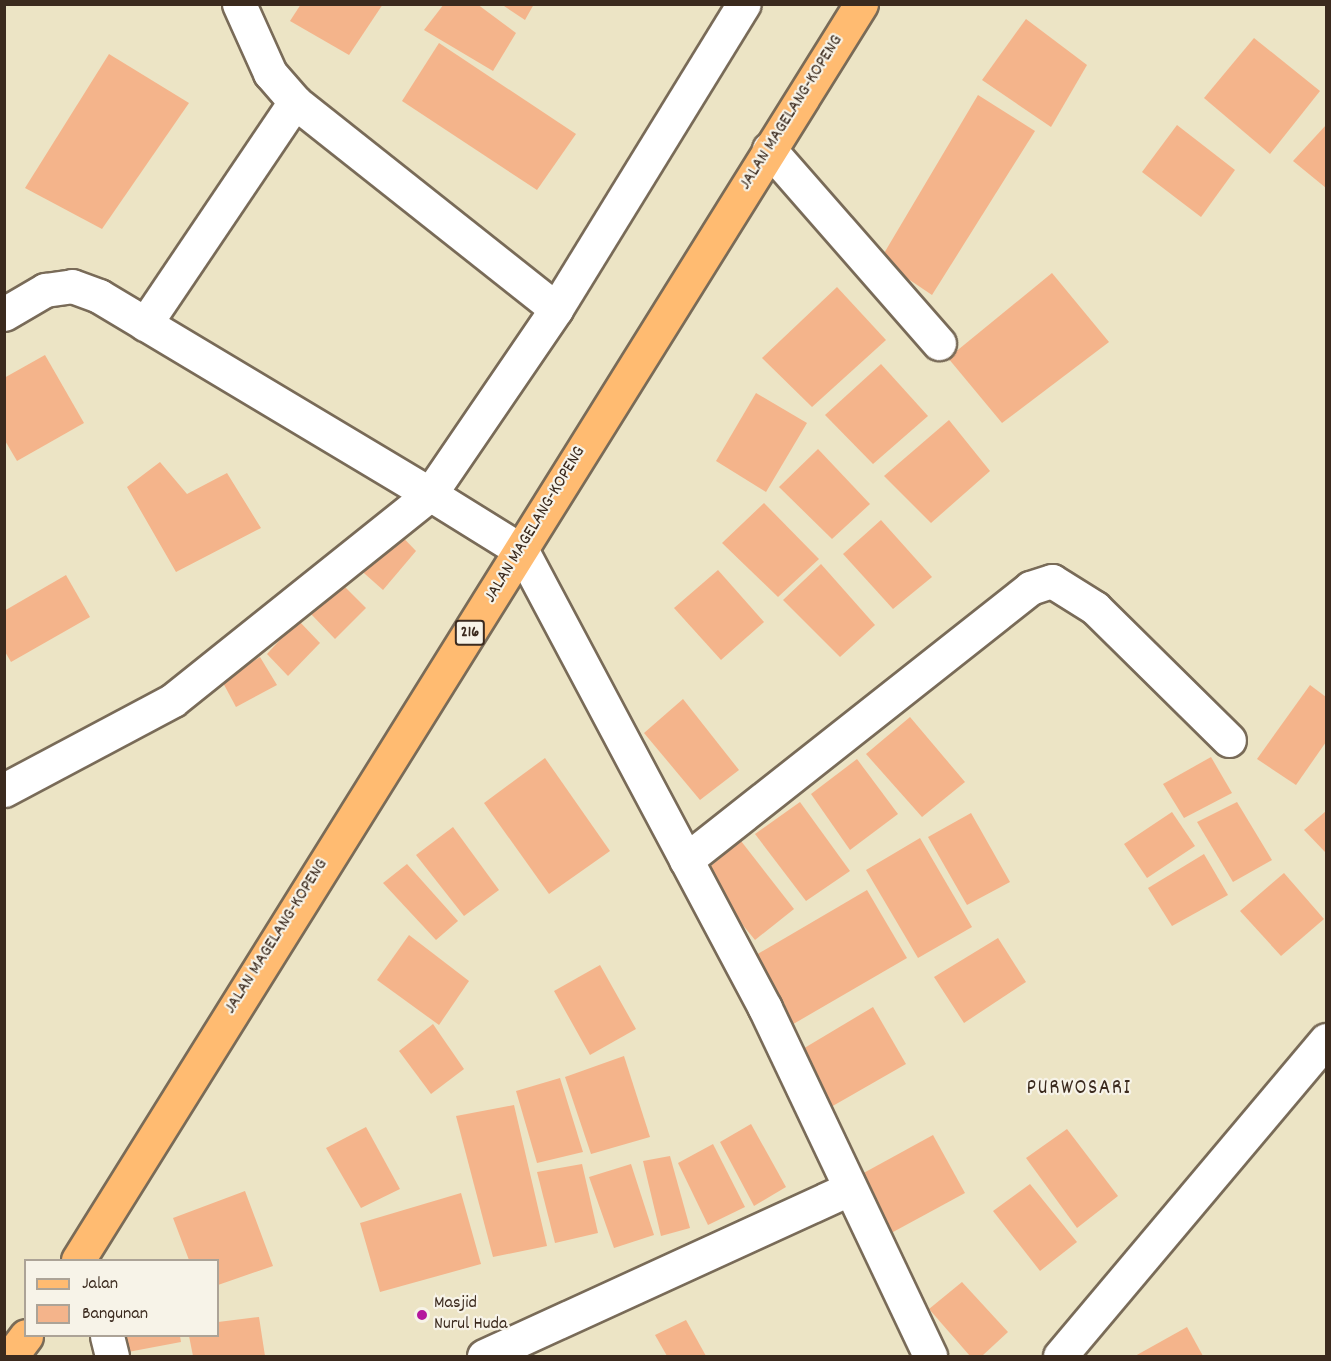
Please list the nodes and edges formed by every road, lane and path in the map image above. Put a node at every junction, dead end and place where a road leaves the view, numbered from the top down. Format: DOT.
graph roads {
  1 [pos="239,4"];
  2 [pos="744,4"];
  3 [pos="861,4"];
  4 [pos="295,102"];
  5 [pos="770,149"];
  6 [pos="556,309"];
  7 [pos="4,314"];
  8 [pos="145,324"];
  9 [pos="939,343"];
  10 [pos="430,494"];
  11 [pos="522,551"];
  12 [pos="1229,740"];
  13 [pos="4,790"];
  14 [pos="686,860"];
  15 [pos="1326,1040"];
  16 [pos="848,1189"];
  17 [pos="86,1256"];
  18 [pos="25,1337"];
  19 [pos="107,1337"];
  20 [pos="11,1356"];
  21 [pos="111,1356"];
  22 [pos="484,1356"];
  23 [pos="930,1356"];
  24 [pos="1060,1356"];
  1 -- 4 [label="street"];
  2 -- 6 [label="street"];
  3 -- 5 [label="main road, JALAN MAGELANG-KOPENG / 216"];
  4 -- 6 [label="street"];
  4 -- 8 [label="street"];
  5 -- 9 [label="street"];
  5 -- 11 [label="main road, JALAN MAGELANG-KOPENG / 216"];
  6 -- 10 [label="street"];
  7 -- 8 [label="street"];
  8 -- 10 [label="street"];
  10 -- 11 [label="street"];
  10 -- 13 [label="street"];
  11 -- 14 [label="street"];
  11 -- 17 [label="main road, JALAN MAGELANG-KOPENG / 216"];
  12 -- 14 [label="street"];
  14 -- 16 [label="street"];
  15 -- 24 [label="street"];
  16 -- 22 [label="street"];
  16 -- 23 [label="street"];
  18 -- 20 [label="main road"];
  19 -- 21 [label="street"];
}
